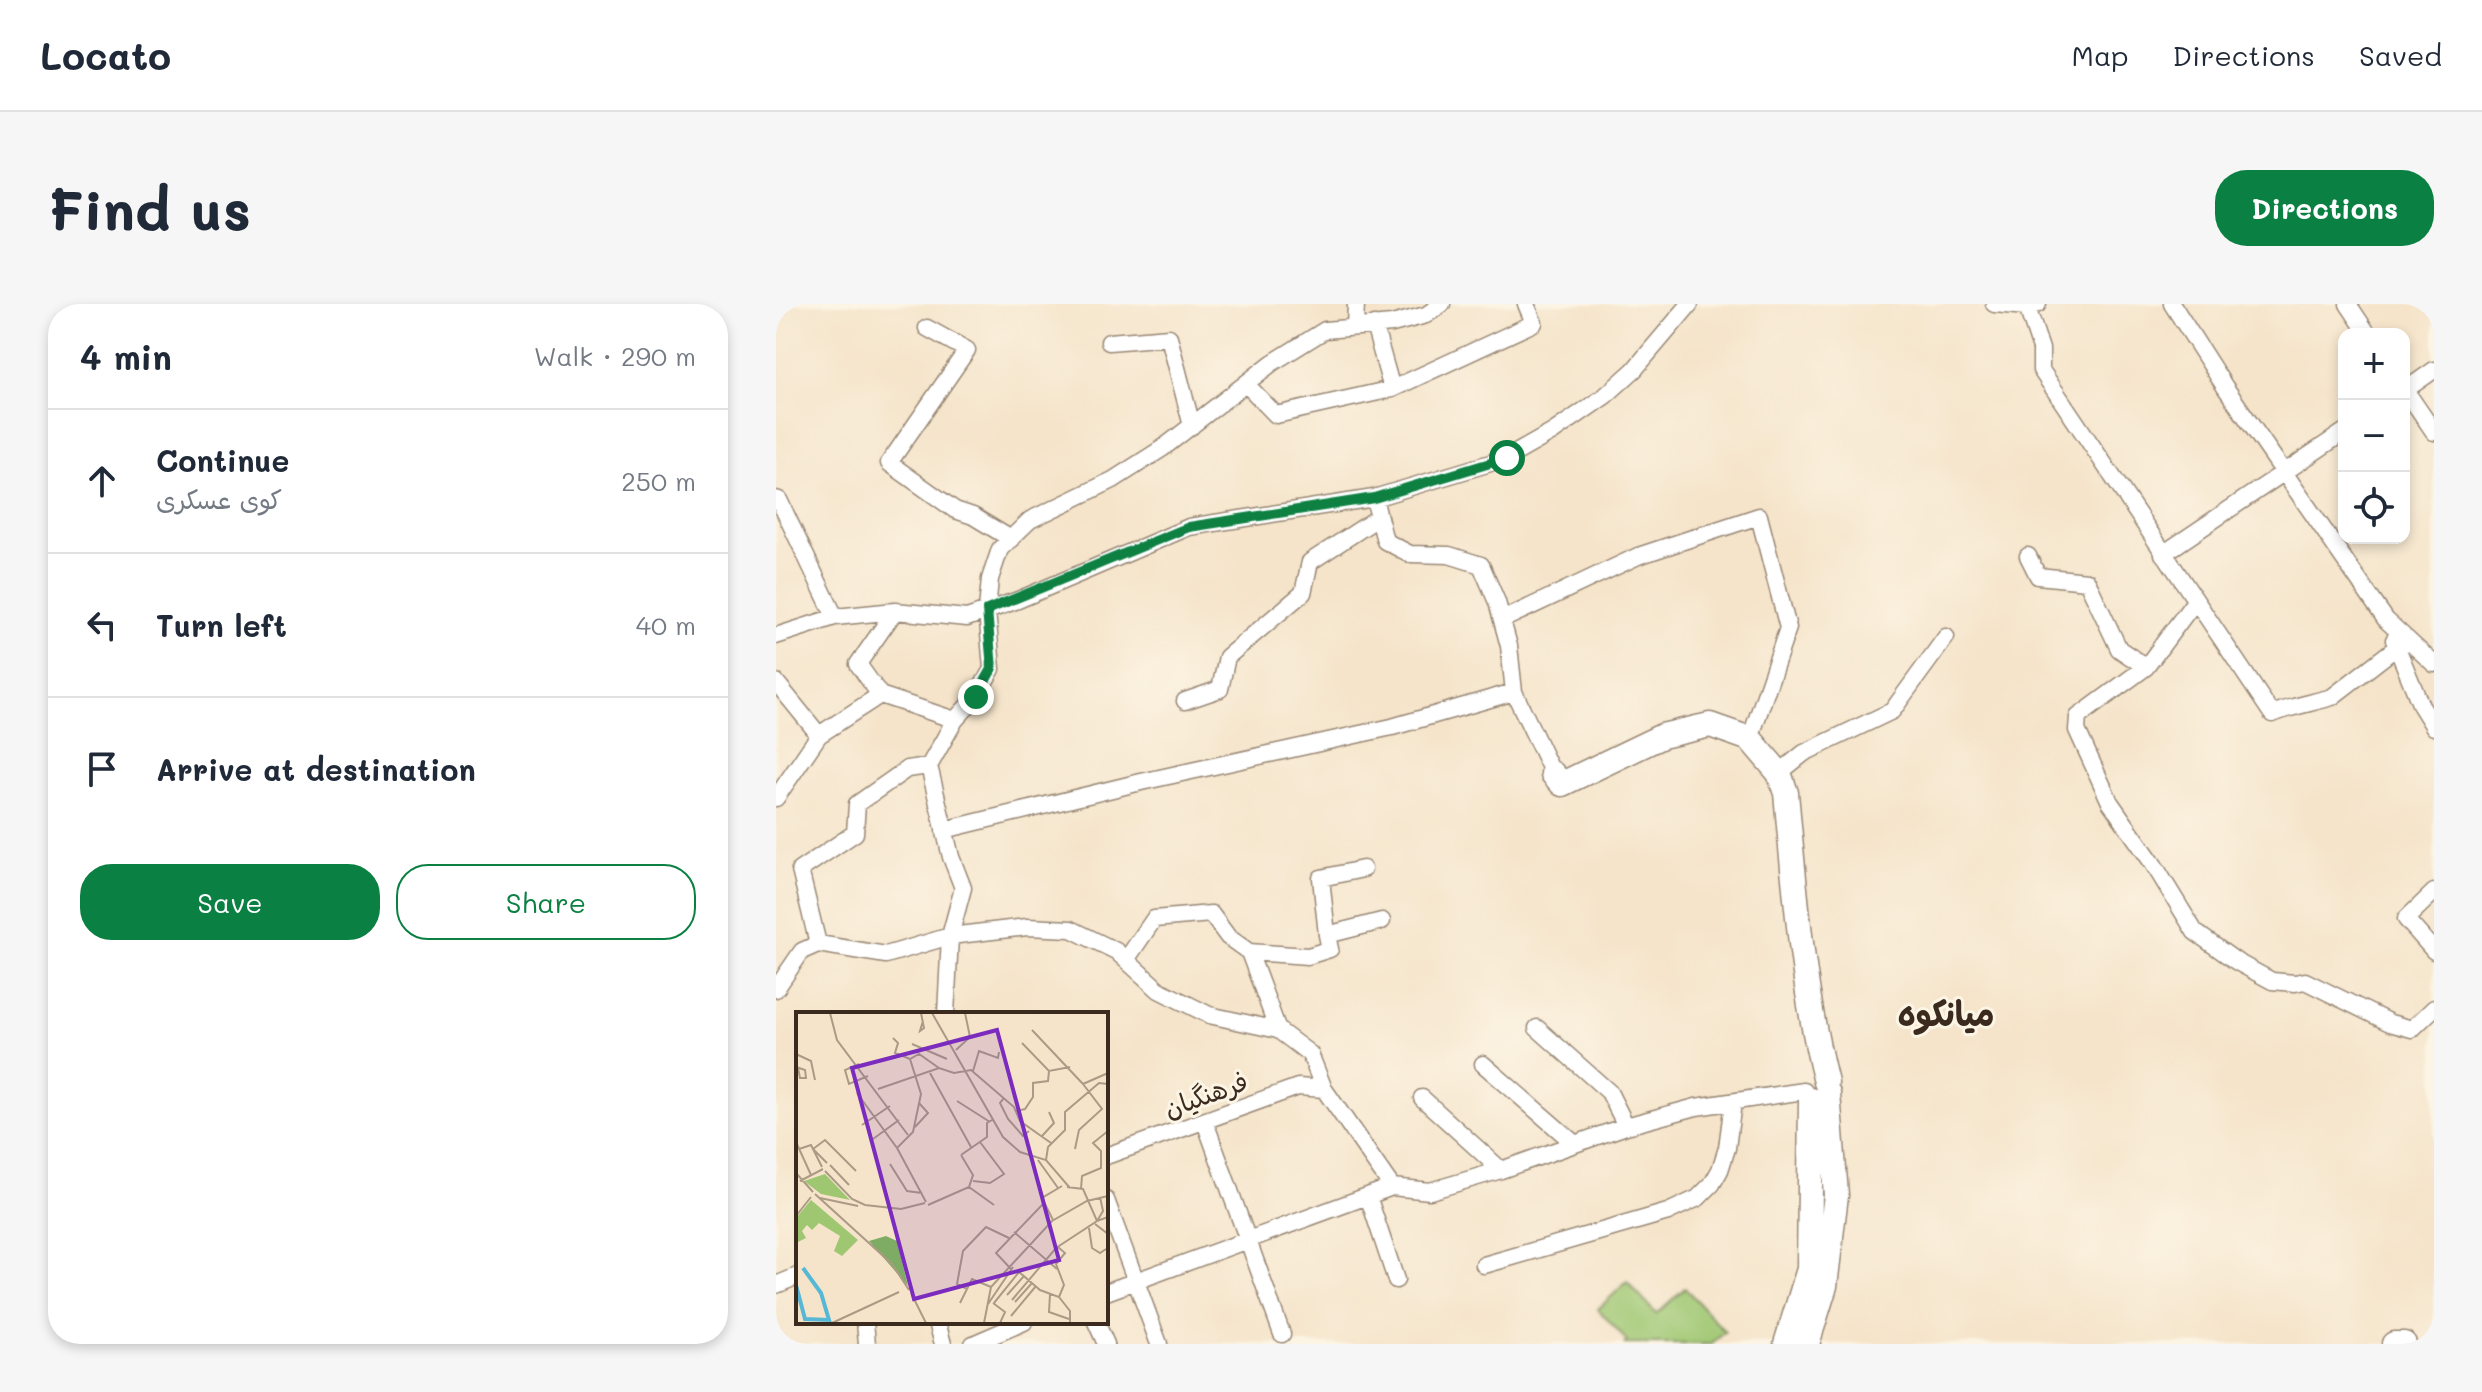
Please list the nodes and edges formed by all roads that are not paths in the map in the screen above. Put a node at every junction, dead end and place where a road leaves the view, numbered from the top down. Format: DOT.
graph roads {
  1 [pos="1356,304"];
  2 [pos="1442,304"];
  3 [pos="1526,304"];
  4 [pos="1690,304"];
  5 [pos="1994,304"];
  6 [pos="2172,304"];
  7 [pos="2348,304"];
  8 [pos="2032,306"];
  9 [pos="1374,325"];
  10 [pos="1355,326"];
  11 [pos="927,328"];
  12 [pos="2364,328"];
  13 [pos="1109,342"];
  14 [pos="2434,370"];
  15 [pos="1246,384"];
  16 [pos="2410,386"];
  17 [pos="1392,389"];
  18 [pos="2410,398"];
  19 [pos="1192,426"];
  20 [pos="2434,432"];
  21 [pos="2338,436"];
  22 [pos="2285,473"];
  23 [pos="1374,498"];
  24 [pos="776,499"];
  25 [pos="1379,517"];
  26 [pos="1011,539"];
  27 [pos="2163,554"];
  28 [pos="2028,556"];
  29 [pos="2195,601"];
  30 [pos="987,610"];
  31 [pos="895,611"];
  32 [pos="835,617"];
  33 [pos="1502,620"];
  34 [pos="776,636"];
  35 [pos="1946,637"];
  36 [pos="2402,644"];
  37 [pos="2434,664"];
  38 [pos="2146,667"];
  39 [pos="776,682"];
  40 [pos="1514,692"];
  41 [pos="880,695"];
  42 [pos="1185,701"];
  43 [pos="955,720"];
  44 [pos="2434,727"];
  45 [pos="819,735"];
  46 [pos="1750,739"];
  47 [pos="929,766"];
  48 [pos="1779,773"];
  49 [pos="1553,774"];
  50 [pos="776,798"];
  51 [pos="944,830"];
  52 [pos="1363,869"];
  53 [pos="2434,892"];
  54 [pos="1382,921"];
  55 [pos="1327,935"];
  56 [pos="950,936"];
  57 [pos="818,944"];
  58 [pos="2434,951"];
  59 [pos="1249,952"];
  60 [pos="1126,960"];
  61 [pos="776,989"];
  62 [pos="2434,1008"];
  63 [pos="946,1012"];
  64 [pos="1537,1028"];
  65 [pos="1278,1030"];
  66 [pos="1483,1064"];
  67 [pos="1324,1089"];
  68 [pos="1815,1089"];
  69 [pos="1422,1098"];
  70 [pos="1733,1102"];
  71 [pos="1205,1122"];
  72 [pos="1626,1126"];
  73 [pos="1575,1144"];
  74 [pos="1108,1155"];
  75 [pos="1501,1170"];
  76 [pos="1392,1187"];
  77 [pos="1368,1196"];
  78 [pos="1108,1206"];
  79 [pos="1249,1241"];
  80 [pos="1484,1265"];
  81 [pos="796,1277"];
  82 [pos="1396,1280"];
  83 [pos="1134,1281"];
  84 [pos="776,1285"];
  85 [pos="1108,1291"];
  86 [pos="865,1324"];
  87 [pos="938,1324"];
  88 [pos="1017,1324"];
  89 [pos="1097,1324"];
  90 [pos="1282,1334"];
  91 [pos="978,1342"];
  92 [pos="867,1344"];
  93 [pos="943,1344"];
  94 [pos="1106,1344"];
  95 [pos="1159,1344"];
  96 [pos="1786,1344"];
  97 [pos="1807,1344"];
  98 [pos="2394,1344"];
  99 [pos="2404,1344"];
  1 -- 10 [label="street"];
  2 -- 9 [label="street"];
  3 -- 17 [label="street"];
  4 -- 23 [label="street"];
  5 -- 8 [label="street"];
  6 -- 22 [label="street"];
  7 -- 12 [label="street"];
  8 -- 27 [label="street"];
  9 -- 10 [label="street"];
  9 -- 17 [label="street"];
  10 -- 15 [label="street"];
  11 -- 26 [label="street"];
  13 -- 19 [label="street"];
  14 -- 16 [label="street"];
  15 -- 17 [label="street"];
  15 -- 19 [label="street"];
  18 -- 20 [label="street"];
  19 -- 26 [label="street"];
  21 -- 22 [label="street"];
  22 -- 27 [label="street"];
  22 -- 36 [label="street"];
  23 -- 25 [label="street"];
  23 -- 30 [label="street"];
  24 -- 32 [label="street"];
  25 -- 33 [label="street"];
  25 -- 42 [label="street"];
  26 -- 30 [label="street"];
  27 -- 29 [label="street"];
  28 -- 38 [label="street"];
  29 -- 36 [label="street"];
  29 -- 38 [label="street"];
  30 -- 31 [label="street"];
  30 -- 43 [label="street"];
  31 -- 32 [label="street"];
  31 -- 41 [label="street"];
  32 -- 34 [label="street"];
  33 -- 40 [label="street"];
  33 -- 46 [label="street"];
  35 -- 48 [label="street"];
  36 -- 37 [label="street"];
  36 -- 44 [label="street"];
  38 -- 62 [label="street"];
  39 -- 45 [label="street"];
  40 -- 49 [label="street"];
  40 -- 51 [label="street"];
  41 -- 43 [label="street"];
  41 -- 45 [label="street"];
  43 -- 47 [label="street"];
  45 -- 50 [label="street"];
  46 -- 48 [label="main road"];
  46 -- 49 [label="main road"];
  47 -- 51 [label="street"];
  47 -- 57 [label="street"];
  48 -- 68 [label="main road"];
  51 -- 56 [label="street"];
  52 -- 55 [label="street"];
  53 -- 58 [label="street"];
  54 -- 55 [label="street"];
  55 -- 59 [label="street"];
  56 -- 57 [label="street"];
  56 -- 60 [label="street"];
  56 -- 63 [label="street"];
  57 -- 61 [label="street"];
  59 -- 60 [label="street"];
  59 -- 65 [label="street"];
  60 -- 65 [label="street"];
  64 -- 72 [label="street"];
  65 -- 67 [label="street"];
  66 -- 73 [label="street"];
  67 -- 71 [label="street, فرهنگیان"];
  67 -- 76 [label="street"];
  68 -- 70 [label="street"];
  68 -- 96 [label="main road"];
  68 -- 97 [label="main road"];
  69 -- 75 [label="street"];
  70 -- 72 [label="street"];
  70 -- 80 [label="street"];
  71 -- 74 [label="street, فرهنگیان"];
  71 -- 79 [label="street"];
  72 -- 73 [label="street"];
  73 -- 75 [label="street"];
  75 -- 76 [label="street"];
  76 -- 77 [label="street"];
  77 -- 79 [label="street"];
  77 -- 82 [label="street"];
  78 -- 83 [label="street"];
  79 -- 83 [label="street"];
  79 -- 90 [label="street"];
  81 -- 84 [label="street"];
  83 -- 85 [label="street"];
  83 -- 95 [label="street"];
  86 -- 92 [label="street"];
  87 -- 93 [label="street"];
  88 -- 91 [label="street"];
  89 -- 94 [label="street"];
  98 -- 99 [label="main road"];
}
